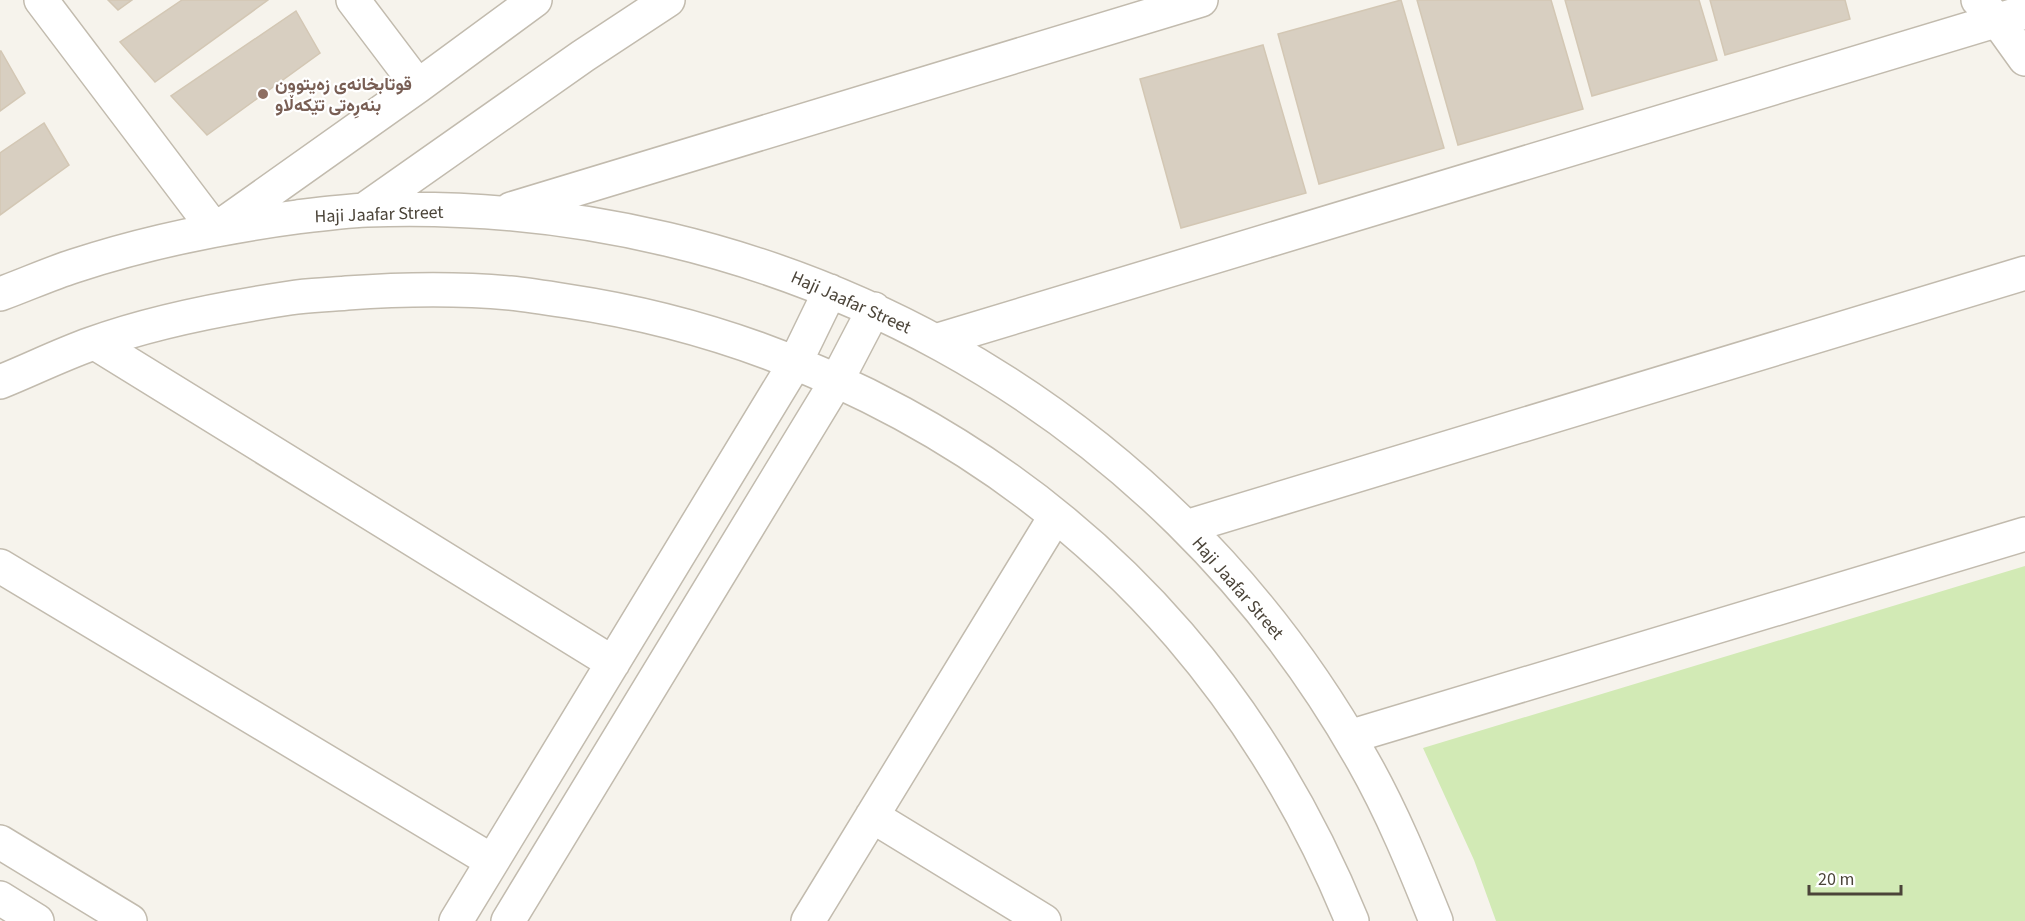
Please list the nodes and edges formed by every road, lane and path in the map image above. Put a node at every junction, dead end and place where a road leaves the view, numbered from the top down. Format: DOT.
graph roads {
  1 [pos="41,0"];
  2 [pos="352,0"];
  3 [pos="535,0"];
  4 [pos="668,0"];
  5 [pos="1201,0"];
  6 [pos="2000,11"];
  7 [pos="1115,13"];
  8 [pos="2025,59"];
  9 [pos="418,87"];
  10 [pos="364,210"];
  11 [pos="500,213"];
  12 [pos="215,230"];
  13 [pos="2025,273"];
  14 [pos="830,291"];
  15 [pos="0,294"];
  16 [pos="874,309"];
  17 [pos="935,341"];
  18 [pos="95,343"];
  19 [pos="795,363"];
  20 [pos="837,380"];
  21 [pos="0,382"];
  22 [pos="1055,517"];
  23 [pos="1186,527"];
  24 [pos="2025,534"];
  25 [pos="0,566"];
  26 [pos="613,663"];
  27 [pos="1349,738"];
  28 [pos="872,816"];
  29 [pos="0,842"];
  30 [pos="492,861"];
  31 [pos="0,898"];
  32 [pos="37,921"];
  33 [pos="130,921"];
  34 [pos="456,921"];
  35 [pos="508,921"];
  36 [pos="808,921"];
  37 [pos="1044,921"];
  38 [pos="1352,921"];
  39 [pos="1436,921"];
  1 -- 12 [label="street"];
  2 -- 9 [label="street"];
  3 -- 9 [label="street"];
  4 -- 10 [label="street"];
  5 -- 7 [label="street"];
  6 -- 8 [label="street"];
  6 -- 17 [label="street"];
  7 -- 11 [label="street"];
  9 -- 12 [label="street"];
  10 -- 11 [label="street, Haji Jaafar Street"];
  10 -- 12 [label="street, Haji Jaafar Street"];
  11 -- 14 [label="street, Haji Jaafar Street"];
  12 -- 15 [label="street, Haji Jaafar Street"];
  13 -- 23 [label="street"];
  14 -- 16 [label="street, Haji Jaafar Street"];
  14 -- 19 [label="street"];
  16 -- 17 [label="street, Haji Jaafar Street"];
  16 -- 20 [label="street"];
  17 -- 23 [label="street, Haji Jaafar Street"];
  18 -- 19 [label="street"];
  18 -- 21 [label="street"];
  18 -- 26 [label="street"];
  19 -- 20 [label="street"];
  19 -- 26 [label="street"];
  20 -- 22 [label="street"];
  20 -- 35 [label="street"];
  22 -- 28 [label="street"];
  22 -- 38 [label="street"];
  23 -- 27 [label="street, Haji Jaafar Street"];
  24 -- 27 [label="street"];
  25 -- 30 [label="street"];
  26 -- 30 [label="street"];
  27 -- 39 [label="street, Haji Jaafar Street"];
  28 -- 36 [label="street"];
  28 -- 37 [label="street"];
  29 -- 33 [label="street"];
  30 -- 34 [label="street"];
  31 -- 32 [label="street"];
}
